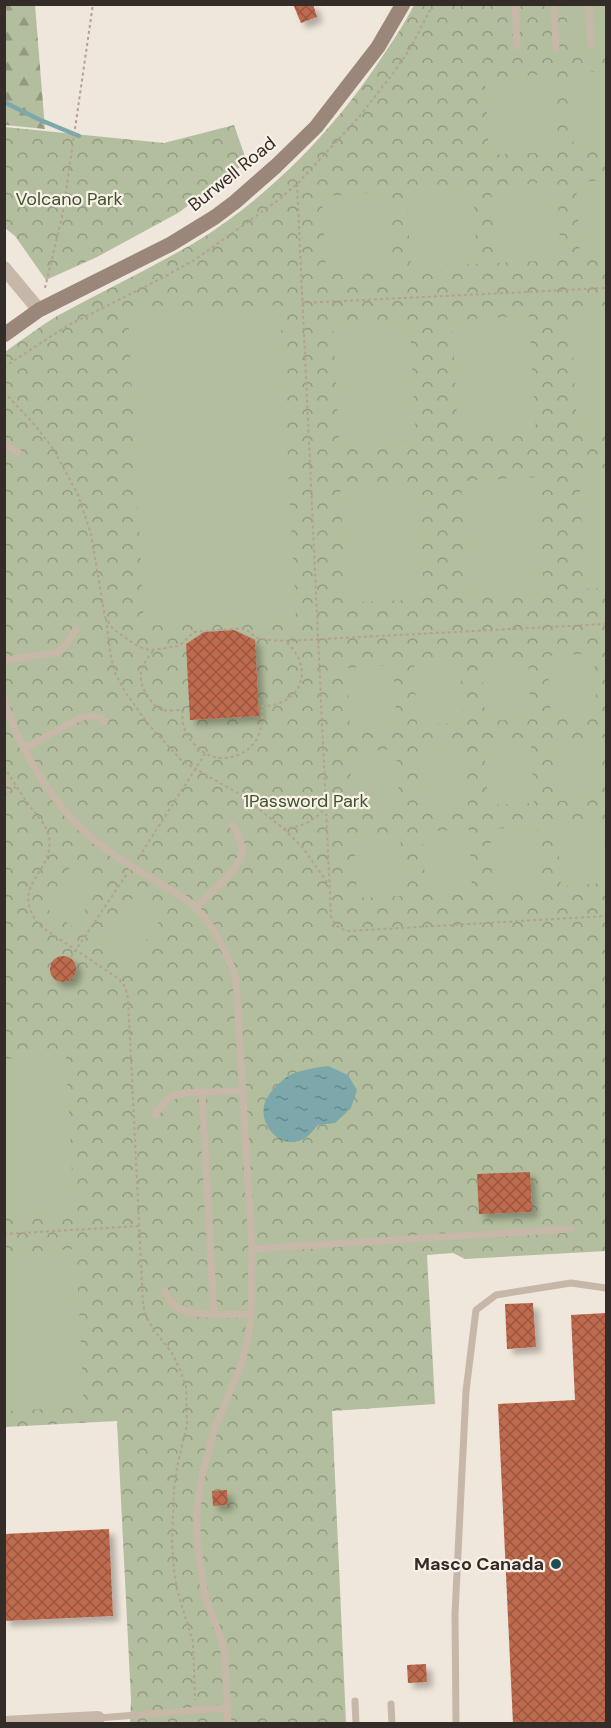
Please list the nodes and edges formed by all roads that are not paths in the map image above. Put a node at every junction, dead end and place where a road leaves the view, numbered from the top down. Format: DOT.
graph roads {
  1 [pos="403,4"];
  2 [pos="516,4"];
  3 [pos="554,4"];
  4 [pos="589,4"];
  5 [pos="591,44"];
  6 [pos="517,46"];
  7 [pos="556,48"];
  8 [pos="4,268"];
  9 [pos="39,310"];
  10 [pos="4,334"];
  11 [pos="4,446"];
  12 [pos="18,452"];
  13 [pos="76,629"];
  14 [pos="4,661"];
  15 [pos="4,699"];
  16 [pos="105,721"];
  17 [pos="25,748"];
  18 [pos="232,825"];
  19 [pos="195,907"];
  20 [pos="242,1091"];
  21 [pos="202,1093"];
  22 [pos="155,1115"];
  23 [pos="570,1229"];
  24 [pos="252,1249"];
  25 [pos="606,1288"];
  26 [pos="165,1291"];
  27 [pos="214,1314"];
  28 [pos="251,1314"];
  29 [pos="355,1701"];
  30 [pos="391,1704"];
  31 [pos="226,1708"];
  32 [pos="98,1718"];
  33 [pos="4,1723"];
  34 [pos="228,1724"];
  35 [pos="357,1724"];
  36 [pos="392,1724"];
  37 [pos="456,1724"];
  1 -- 9 [label="main road, Burwell Road"];
  2 -- 6 [label="lane"];
  3 -- 7 [label="lane"];
  4 -- 5 [label="lane"];
  8 -- 9 [label="street"];
  9 -- 10 [label="main road, Burwell Road"];
  11 -- 12 [label="lane"];
  13 -- 14 [label="lane"];
  15 -- 17 [label="lane"];
  16 -- 17 [label="lane"];
  17 -- 19 [label="lane"];
  18 -- 19 [label="lane"];
  19 -- 20 [label="lane"];
  20 -- 21 [label="lane"];
  20 -- 24 [label="lane"];
  21 -- 22 [label="lane"];
  21 -- 27 [label="lane"];
  23 -- 24 [label="lane"];
  24 -- 28 [label="lane"];
  25 -- 37 [label="lane"];
  26 -- 27 [label="lane"];
  27 -- 28 [label="lane"];
  28 -- 31 [label="lane"];
  29 -- 35 [label="lane"];
  30 -- 36 [label="lane"];
  31 -- 32 [label="lane"];
  31 -- 34 [label="lane"];
  32 -- 33 [label="street"];
}
